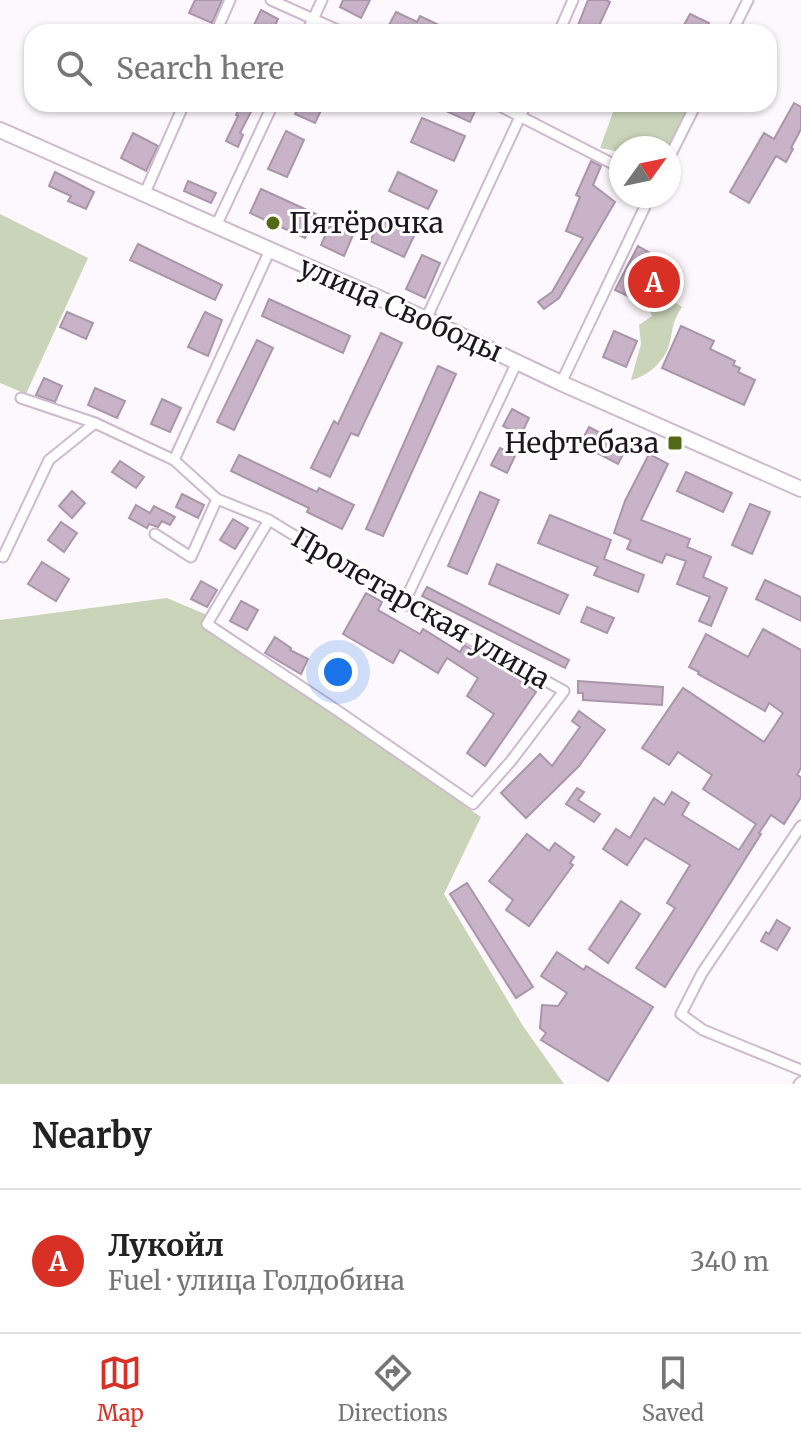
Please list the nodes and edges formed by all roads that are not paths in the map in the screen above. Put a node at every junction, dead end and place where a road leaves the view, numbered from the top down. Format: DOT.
graph roads {
  1 [pos="230,0"];
  2 [pos="271,0"];
  3 [pos="322,0"];
  4 [pos="573,0"];
  5 [pos="748,0"];
  6 [pos="314,19"];
  7 [pos="220,24"];
  8 [pos="311,24"];
  9 [pos="325,24"];
  10 [pos="562,24"];
  11 [pos="736,24"];
  12 [pos="180,112"];
  13 [pos="269,112"];
  14 [pos="514,112"];
  15 [pos="522,112"];
  16 [pos="692,112"];
  17 [pos="521,115"];
  18 [pos="0,130"];
  19 [pos="680,136"];
  20 [pos="609,162"];
  21 [pos="144,195"];
  22 [pos="644,208"];
  23 [pos="216,226"];
  24 [pos="270,250"];
  25 [pos="426,319"];
  26 [pos="517,362"];
  27 [pos="561,383"];
  28 [pos="21,398"];
  29 [pos="95,423"];
  30 [pos="174,460"];
  31 [pos="801,489"];
  32 [pos="217,499"];
  33 [pos="269,520"];
  34 [pos="155,534"];
  35 [pos="3,557"];
  36 [pos="404,603"];
  37 [pos="801,826"];
  38 [pos="801,1070"];
  1 -- 7 [label="street"];
  2 -- 6 [label="street"];
  3 -- 6 [label="street"];
  4 -- 10 [label="street"];
  5 -- 11 [label="street"];
  6 -- 8 [label="street"];
  6 -- 9 [label="street"];
  12 -- 21 [label="street"];
  13 -- 23 [label="street"];
  14 -- 17 [label="street"];
  15 -- 17 [label="street"];
  16 -- 19 [label="street"];
  17 -- 20 [label="street"];
  17 -- 25 [label="street"];
  18 -- 21 [label="main road, улица Свободы"];
  21 -- 23 [label="main road, улица Свободы"];
  22 -- 27 [label="street"];
  23 -- 24 [label="main road, улица Свободы"];
  24 -- 25 [label="main road, улица Свободы"];
  24 -- 30 [label="street"];
  25 -- 26 [label="main road, улица Свободы"];
  26 -- 27 [label="main road, улица Свободы"];
  26 -- 36 [label="street"];
  27 -- 31 [label="main road, улица Свободы"];
  28 -- 29 [label="street, Пролетарская улица"];
  29 -- 30 [label="street, Пролетарская улица"];
  29 -- 35 [label="street"];
  30 -- 32 [label="street, Пролетарская улица"];
  32 -- 33 [label="street, Пролетарская улица"];
  32 -- 34 [label="street"];
  33 -- 36 [label="street, Пролетарская улица"];
  33 -- 36 [label="street, Пролетарская улица"];
  37 -- 38 [label="street"];
}
